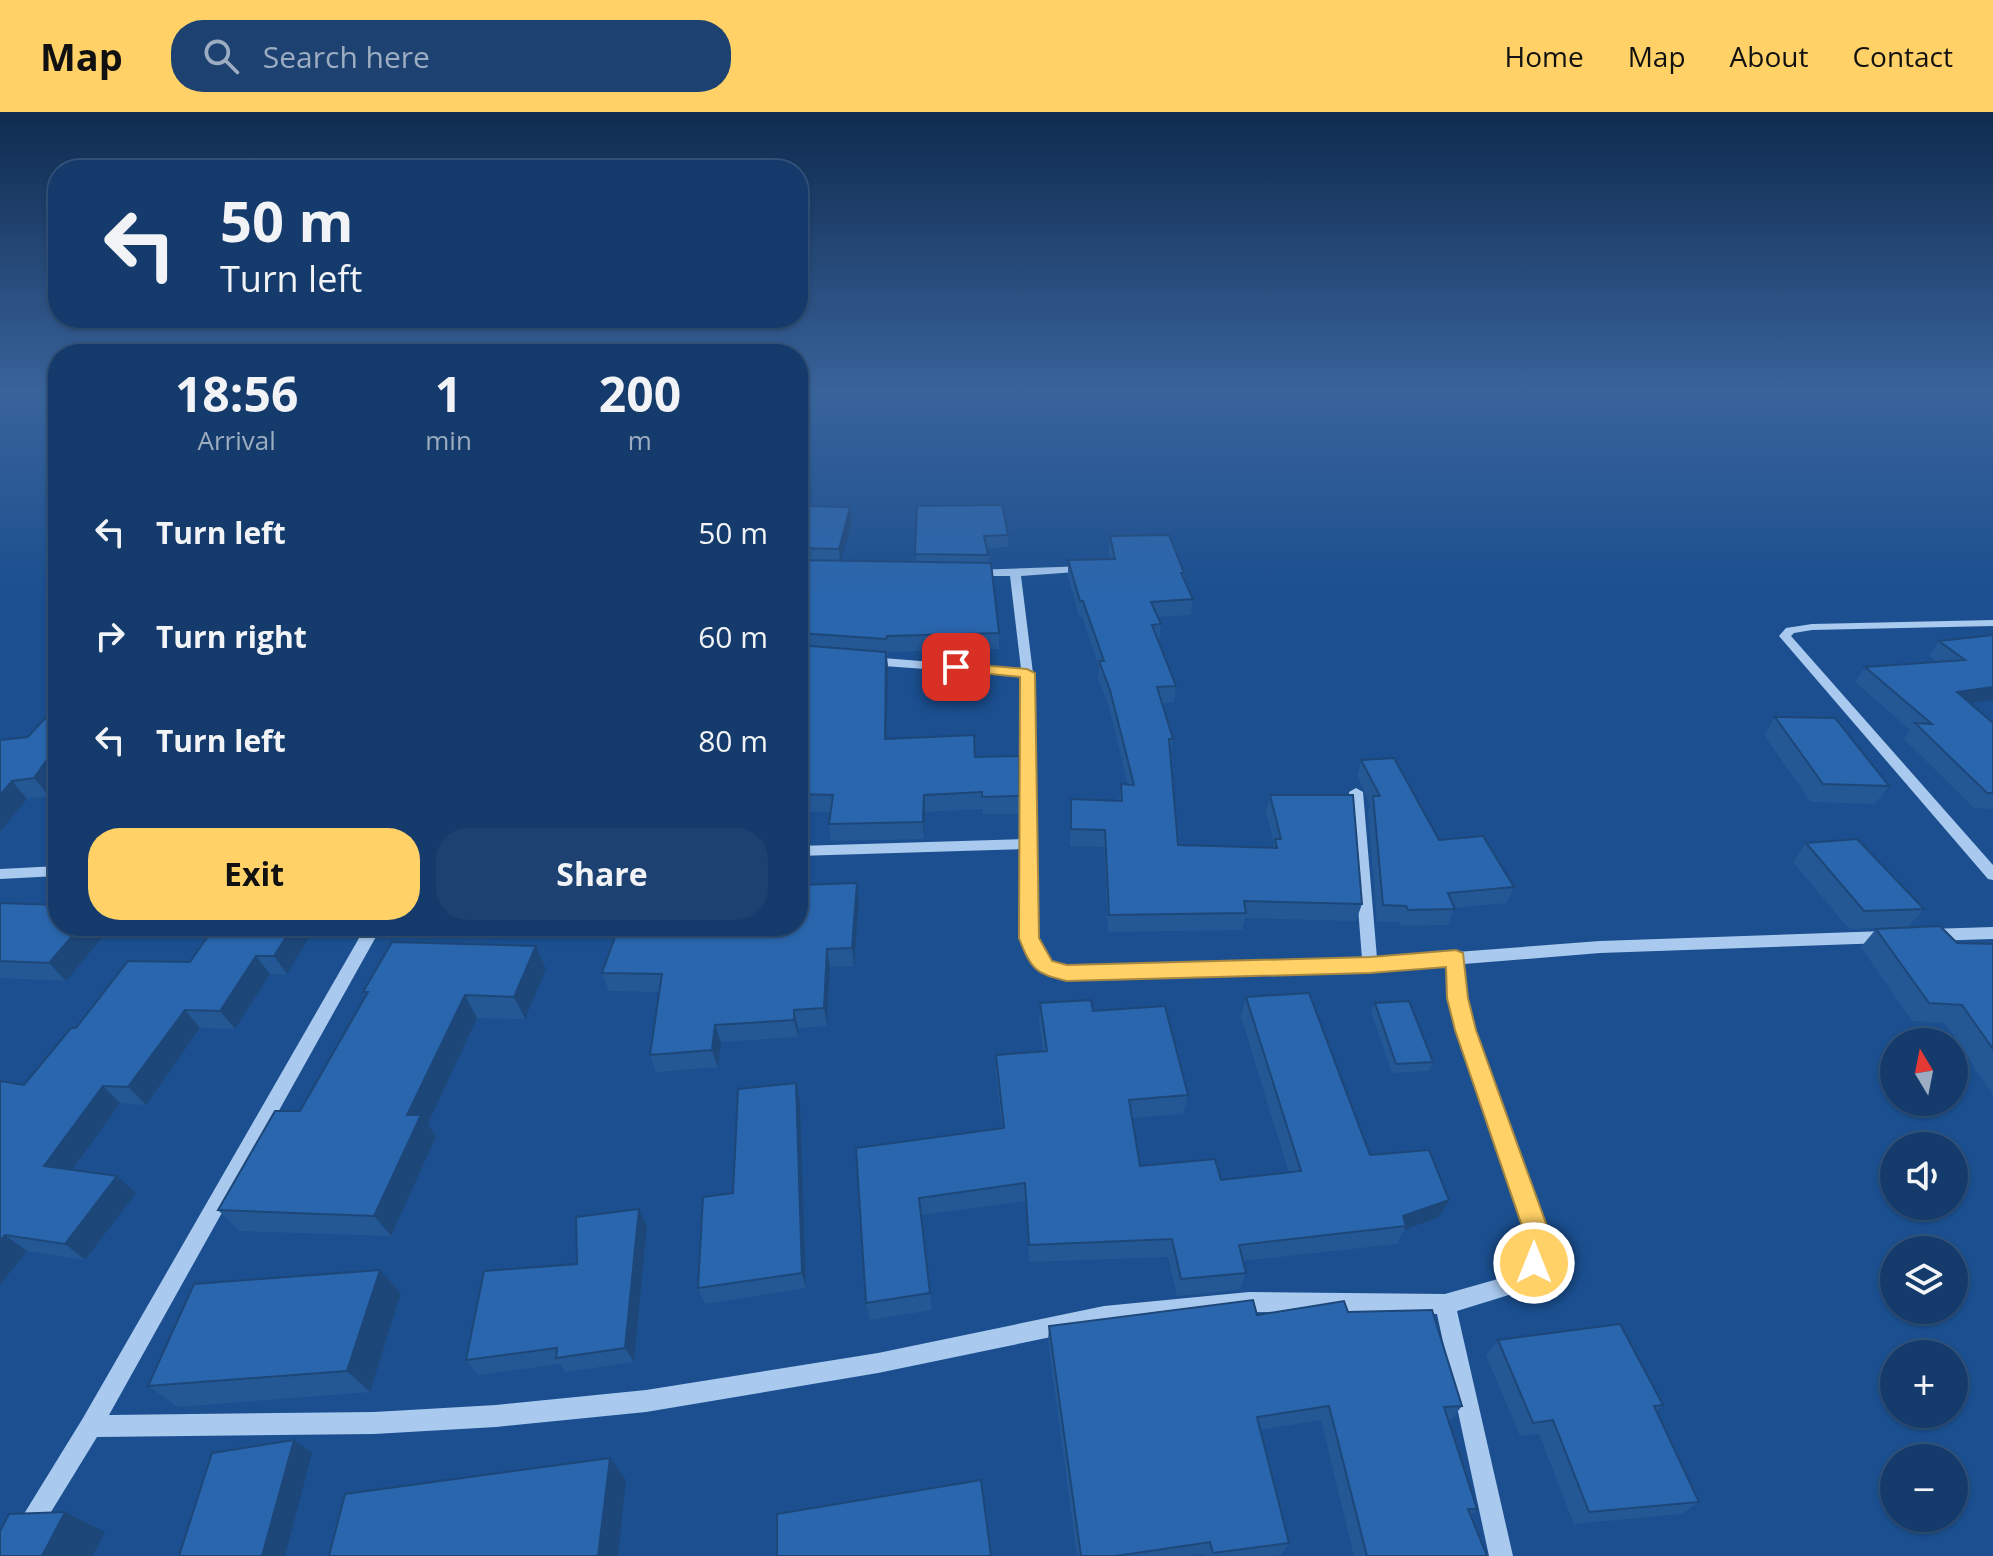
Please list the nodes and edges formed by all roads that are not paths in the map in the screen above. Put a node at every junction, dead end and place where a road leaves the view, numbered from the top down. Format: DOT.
graph roads {
  1 [pos="1100,568"];
  2 [pos="966,573"];
  3 [pos="1015,573"];
  4 [pos="1993,623"];
  5 [pos="861,660"];
  6 [pos="1027,673"];
  7 [pos="1356,792"];
  8 [pos="1029,844"];
  9 [pos="808,851"];
  10 [pos="48,869"];
  11 [pos="0,874"];
  12 [pos="1993,875"];
  13 [pos="1993,933"];
  14 [pos="368,936"];
  15 [pos="1456,958"];
  16 [pos="1370,965"];
  17 [pos="1445,1304"];
  18 [pos="91,1426"];
  19 [pos="11,1556"];
  20 [pos="1501,1556"];
  1 -- 3 [label="street"];
  2 -- 3 [label="street"];
  3 -- 6 [label="street"];
  4 -- 12 [label="street"];
  5 -- 6 [label="street"];
  6 -- 8 [label="street"];
  7 -- 16 [label="street"];
  8 -- 9 [label="street"];
  8 -- 16 [label="street"];
  10 -- 11 [label="street"];
  13 -- 15 [label="street"];
  14 -- 18 [label="street"];
  15 -- 16 [label="street"];
  15 -- 17 [label="street"];
  17 -- 18 [label="street"];
  17 -- 20 [label="street"];
  18 -- 19 [label="street"];
}
